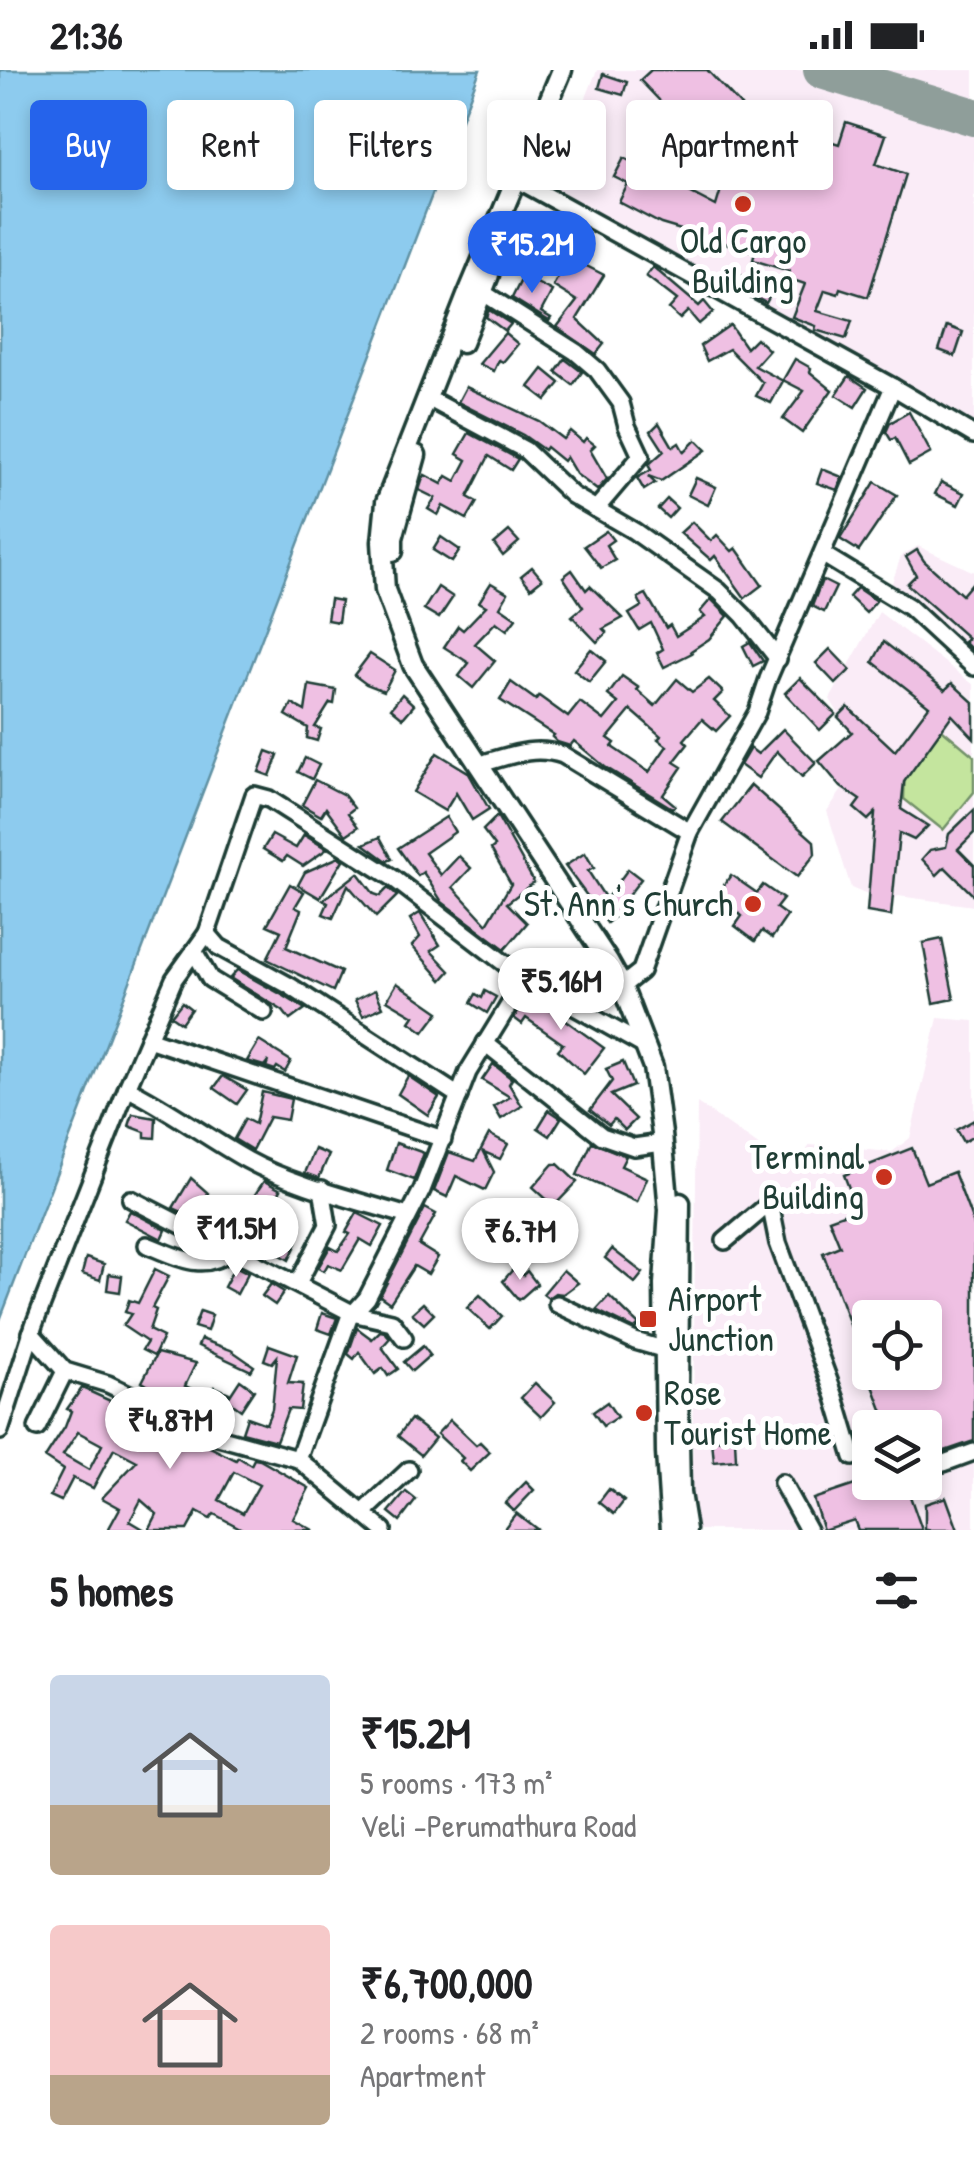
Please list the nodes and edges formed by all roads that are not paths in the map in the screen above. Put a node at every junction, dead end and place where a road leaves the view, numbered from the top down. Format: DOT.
graph roads {
  1 [pos="562,70"];
  2 [pos="572,70"];
  3 [pos="560,100"];
  4 [pos="525,190"];
  5 [pos="534,190"];
  6 [pos="482,292"];
  7 [pos="893,387"];
  8 [pos="438,404"];
  9 [pos="974,435"];
  10 [pos="596,509"];
  11 [pos="822,554"];
  12 [pos="778,659"];
  13 [pos="974,667"];
  14 [pos="488,762"];
  15 [pos="690,832"];
  16 [pos="207,932"];
  17 [pos="194,950"];
  18 [pos="525,979"];
  19 [pos="626,984"];
  20 [pos="264,1012"];
  21 [pos="148,1040"];
  22 [pos="485,1044"];
  23 [pos="646,1046"];
  24 [pos="127,1088"];
  25 [pos="459,1096"];
  26 [pos="443,1139"];
  27 [pos="662,1143"];
  28 [pos="322,1190"];
  29 [pos="131,1199"];
  30 [pos="408,1216"];
  31 [pos="725,1241"];
  32 [pos="147,1245"];
  33 [pos="231,1250"];
  34 [pos="672,1278"];
  35 [pos="298,1282"];
  36 [pos="557,1304"];
  37 [pos="352,1313"];
  38 [pos="31,1333"];
  39 [pos="404,1338"];
  40 [pos="666,1350"];
  41 [pos="65,1372"];
  42 [pos="37,1428"];
  43 [pos="0,1431"];
  44 [pos="974,1452"];
  45 [pos="852,1453"];
  46 [pos="298,1459"];
  47 [pos="942,1463"];
  48 [pos="409,1470"];
  49 [pos="782,1482"];
  50 [pos="363,1513"];
  51 [pos="383,1530"];
  52 [pos="672,1530"];
  53 [pos="686,1530"];
  54 [pos="808,1530"];
  1 -- 19 [label="main road"];
  2 -- 3 [label="main road"];
  4 -- 6 [label="main road"];
  5 -- 7 [label="street"];
  6 -- 8 [label="main road"];
  6 -- 10 [label="street"];
  7 -- 9 [label="street"];
  7 -- 11 [label="street"];
  8 -- 10 [label="street"];
  8 -- 14 [label="main road"];
  10 -- 12 [label="street"];
  11 -- 12 [label="street"];
  11 -- 13 [label="street"];
  12 -- 15 [label="street"];
  14 -- 15 [label="street"];
  14 -- 19 [label="main road"];
  15 -- 19 [label="street"];
  16 -- 17 [label="street"];
  16 -- 18 [label="street"];
  16 -- 25 [label="street"];
  17 -- 20 [label="street"];
  17 -- 21 [label="street"];
  18 -- 22 [label="street"];
  18 -- 23 [label="street"];
  19 -- 23 [label="main road"];
  19 -- 34 [label="main road"];
  21 -- 24 [label="street"];
  21 -- 26 [label="street"];
  22 -- 25 [label="street"];
  22 -- 27 [label="street"];
  23 -- 27 [label="main road"];
  24 -- 28 [label="street"];
  24 -- 38 [label="street"];
  25 -- 26 [label="street"];
  26 -- 30 [label="street"];
  27 -- 34 [label="main road"];
  28 -- 30 [label="street"];
  28 -- 35 [label="street"];
  29 -- 33 [label="street"];
  30 -- 37 [label="street"];
  31 -- 45 [label="street"];
  32 -- 33 [label="street"];
  33 -- 35 [label="street"];
  34 -- 40 [label="main road"];
  34 -- 53 [label="main road"];
  35 -- 37 [label="street"];
  36 -- 40 [label="street"];
  37 -- 39 [label="street"];
  37 -- 46 [label="street"];
  38 -- 41 [label="street"];
  38 -- 43 [label="street"];
  40 -- 52 [label="main road"];
  41 -- 42 [label="street"];
  41 -- 46 [label="street"];
  44 -- 47 [label="street"];
  46 -- 50 [label="street"];
  48 -- 50 [label="street"];
  49 -- 54 [label="street"];
  50 -- 51 [label="street"];
}
